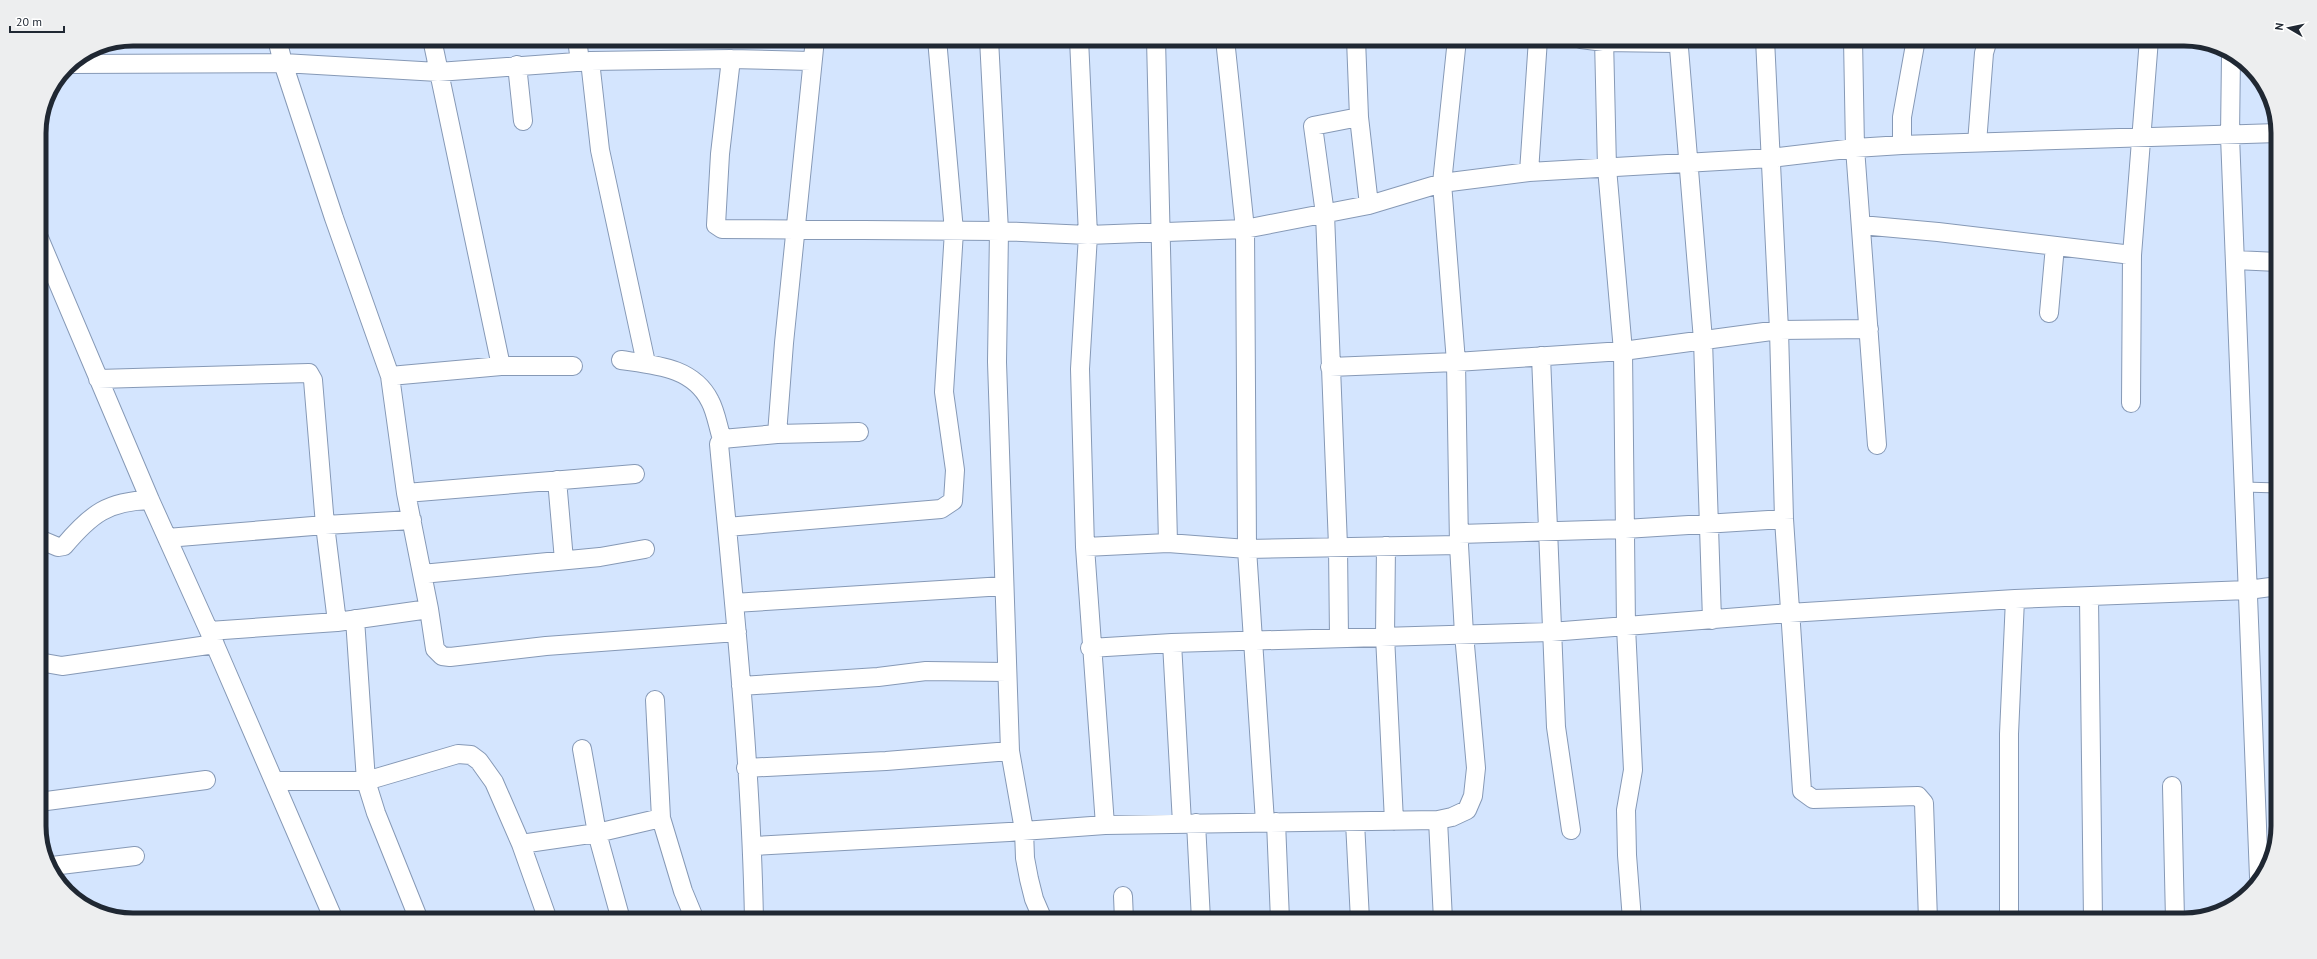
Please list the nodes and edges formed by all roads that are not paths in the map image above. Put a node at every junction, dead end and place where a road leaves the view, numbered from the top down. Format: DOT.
graph roads {
  1 [pos="279,46"];
  2 [pos="433,46"];
  3 [pos="580,46"];
  4 [pos="814,46"];
  5 [pos="938,46"];
  6 [pos="989,46"];
  7 [pos="1078,46"];
  8 [pos="1156,46"];
  9 [pos="1226,46"];
  10 [pos="1356,46"];
  11 [pos="1456,46"];
  12 [pos="1538,46"];
  13 [pos="1604,46"];
  14 [pos="1677,46"];
  15 [pos="1765,46"];
  16 [pos="1853,46"];
  17 [pos="1915,46"];
  18 [pos="1986,46"];
  19 [pos="2149,46"];
  20 [pos="731,59"];
  21 [pos="2231,60"];
  22 [pos="585,61"];
  23 [pos="811,61"];
  24 [pos="283,63"];
  25 [pos="80,64"];
  26 [pos="517,65"];
  27 [pos="438,72"];
  28 [pos="1359,117"];
  29 [pos="523,121"];
  30 [pos="2271,133"];
  31 [pos="2230,136"];
  32 [pos="2142,138"];
  33 [pos="1977,143"];
  34 [pos="1902,145"];
  35 [pos="1855,148"];
  36 [pos="1771,158"];
  37 [pos="1688,163"];
  38 [pos="1607,168"];
  39 [pos="1529,172"];
  40 [pos="1442,183"];
  41 [pos="1369,205"];
  42 [pos="1325,214"];
  43 [pos="1861,225"];
  44 [pos="1244,229"];
  45 [pos="795,230"];
  46 [pos="954,231"];
  47 [pos="999,231"];
  48 [pos="1161,233"];
  49 [pos="1088,235"];
  50 [pos="2055,246"];
  51 [pos="46,255"];
  52 [pos="2132,255"];
  53 [pos="2235,260"];
  54 [pos="2271,262"];
  55 [pos="2049,313"];
  56 [pos="1869,329"];
  57 [pos="1779,330"];
  58 [pos="1703,340"];
  59 [pos="1623,351"];
  60 [pos="1541,356"];
  61 [pos="621,360"];
  62 [pos="1456,362"];
  63 [pos="646,363"];
  64 [pos="501,366"];
  65 [pos="574,366"];
  66 [pos="1330,367"];
  67 [pos="390,376"];
  68 [pos="98,379"];
  69 [pos="2131,403"];
  70 [pos="859,432"];
  71 [pos="777,434"];
  72 [pos="722,439"];
  73 [pos="1877,445"];
  74 [pos="635,474"];
  75 [pos="557,480"];
  76 [pos="2244,487"];
  77 [pos="2271,488"];
  78 [pos="406,493"];
  79 [pos="150,500"];
  80 [pos="1784,519"];
  81 [pos="412,520"];
  82 [pos="1707,524"];
  83 [pos="325,525"];
  84 [pos="727,527"];
  85 [pos="1625,529"];
  86 [pos="1548,531"];
  87 [pos="167,538"];
  88 [pos="1459,540"];
  89 [pos="46,542"];
  90 [pos="1168,543"];
  91 [pos="1338,546"];
  92 [pos="1386,546"];
  93 [pos="1085,547"];
  94 [pos="645,549"];
  95 [pos="1247,549"];
  96 [pos="564,560"];
  97 [pos="422,574"];
  98 [pos="1004,586"];
  99 [pos="2271,587"];
  100 [pos="2248,590"];
  101 [pos="2089,598"];
  102 [pos="2015,599"];
  103 [pos="734,603"];
  104 [pos="429,609"];
  105 [pos="1789,613"];
  106 [pos="355,619"];
  107 [pos="1712,620"];
  108 [pos="337,622"];
  109 [pos="1626,627"];
  110 [pos="737,632"];
  111 [pos="1551,632"];
  112 [pos="1464,634"];
  113 [pos="1385,636"];
  114 [pos="212,637"];
  115 [pos="1338,638"];
  116 [pos="1254,641"];
  117 [pos="1172,643"];
  118 [pos="1090,648"];
  119 [pos="46,663"];
  120 [pos="1007,672"];
  121 [pos="741,686"];
  122 [pos="655,700"];
  123 [pos="582,749"];
  124 [pos="1010,751"];
  125 [pos="746,768"];
  126 [pos="206,780"];
  127 [pos="274,780"];
  128 [pos="366,781"];
  129 [pos="2172,786"];
  130 [pos="46,801"];
  131 [pos="661,818"];
  132 [pos="1438,820"];
  133 [pos="1394,821"];
  134 [pos="1271,822"];
  135 [pos="1355,822"];
  136 [pos="1189,823"];
  137 [pos="1105,825"];
  138 [pos="1024,830"];
  139 [pos="1571,830"];
  140 [pos="597,833"];
  141 [pos="521,844"];
  142 [pos="753,846"];
  143 [pos="135,856"];
  144 [pos="55,866"];
  145 [pos="2259,870"];
  146 [pos="1123,896"];
  147 [pos="331,913"];
  148 [pos="416,913"];
  149 [pos="546,913"];
  150 [pos="619,913"];
  151 [pos="692,913"];
  152 [pos="754,913"];
  153 [pos="1040,913"];
  154 [pos="1124,913"];
  155 [pos="1200,913"];
  156 [pos="1279,913"];
  157 [pos="1360,913"];
  158 [pos="1443,913"];
  159 [pos="1631,913"];
  160 [pos="1928,913"];
  161 [pos="2009,913"];
  162 [pos="2093,913"];
  163 [pos="2175,913"];
  1 -- 24 [label="street"];
  2 -- 27 [label="street"];
  3 -- 22 [label="street"];
  4 -- 23 [label="street"];
  5 -- 46 [label="street"];
  6 -- 47 [label="street"];
  7 -- 49 [label="street"];
  8 -- 48 [label="street"];
  9 -- 44 [label="street"];
  10 -- 28 [label="street"];
  11 -- 40 [label="street"];
  12 -- 39 [label="street"];
  13 -- 38 [label="street"];
  14 -- 37 [label="street"];
  15 -- 36 [label="street"];
  16 -- 35 [label="street"];
  17 -- 34 [label="street"];
  18 -- 33 [label="street"];
  19 -- 32 [label="street"];
  20 -- 22 [label="street"];
  20 -- 23 [label="street"];
  20 -- 45 [label="street"];
  21 -- 31 [label="street"];
  22 -- 26 [label="street"];
  22 -- 63 [label="street"];
  23 -- 45 [label="street"];
  24 -- 25 [label="street"];
  24 -- 27 [label="street"];
  24 -- 67 [label="street"];
  26 -- 27 [label="street"];
  26 -- 29 [label="street"];
  27 -- 64 [label="street"];
  28 -- 41 [label="street"];
  28 -- 42 [label="street"];
  30 -- 31 [label="street"];
  31 -- 32 [label="street"];
  31 -- 53 [label="street"];
  32 -- 33 [label="street"];
  32 -- 52 [label="street"];
  33 -- 34 [label="street"];
  34 -- 35 [label="street"];
  35 -- 36 [label="street"];
  35 -- 43 [label="street"];
  36 -- 37 [label="street"];
  36 -- 57 [label="street"];
  37 -- 38 [label="street"];
  37 -- 58 [label="street"];
  38 -- 39 [label="street"];
  38 -- 59 [label="street"];
  39 -- 40 [label="street"];
  40 -- 41 [label="street"];
  40 -- 62 [label="street"];
  41 -- 42 [label="street"];
  42 -- 44 [label="street"];
  42 -- 66 [label="street"];
  43 -- 50 [label="street"];
  43 -- 56 [label="street"];
  44 -- 48 [label="street"];
  44 -- 95 [label="street"];
  45 -- 46 [label="street"];
  45 -- 71 [label="street"];
  46 -- 47 [label="street"];
  46 -- 84 [label="street"];
  47 -- 49 [label="street"];
  47 -- 98 [label="street"];
  48 -- 49 [label="street"];
  48 -- 90 [label="street"];
  49 -- 93 [label="street"];
  50 -- 52 [label="street"];
  50 -- 55 [label="street"];
  51 -- 68 [label="street"];
  52 -- 69 [label="street"];
  53 -- 54 [label="street"];
  53 -- 76 [label="street"];
  56 -- 57 [label="street"];
  56 -- 73 [label="street"];
  57 -- 58 [label="street"];
  57 -- 80 [label="street"];
  58 -- 59 [label="street"];
  58 -- 82 [label="street"];
  59 -- 60 [label="street"];
  59 -- 85 [label="street"];
  60 -- 62 [label="street"];
  60 -- 86 [label="street"];
  61 -- 63 [label="street"];
  62 -- 66 [label="street"];
  62 -- 88 [label="street"];
  63 -- 72 [label="street"];
  64 -- 65 [label="street"];
  64 -- 67 [label="street"];
  66 -- 91 [label="street"];
  67 -- 78 [label="street"];
  68 -- 79 [label="street"];
  68 -- 83 [label="street"];
  70 -- 71 [label="street"];
  71 -- 72 [label="street"];
  72 -- 84 [label="street"];
  74 -- 75 [label="street"];
  75 -- 78 [label="street"];
  75 -- 96 [label="street"];
  76 -- 77 [label="lane"];
  76 -- 100 [label="street"];
  78 -- 81 [label="street"];
  79 -- 87 [label="street"];
  79 -- 89 [label="street"];
  80 -- 82 [label="street"];
  80 -- 105 [label="street"];
  81 -- 83 [label="street"];
  81 -- 97 [label="street"];
  82 -- 85 [label="street"];
  82 -- 107 [label="street"];
  83 -- 87 [label="street"];
  83 -- 108 [label="street"];
  84 -- 103 [label="street"];
  85 -- 86 [label="street"];
  85 -- 109 [label="street"];
  86 -- 88 [label="street"];
  86 -- 111 [label="street"];
  87 -- 114 [label="street"];
  88 -- 92 [label="street"];
  88 -- 112 [label="street"];
  90 -- 93 [label="street"];
  90 -- 95 [label="street"];
  91 -- 92 [label="street"];
  91 -- 95 [label="street"];
  91 -- 115 [label="street"];
  92 -- 113 [label="street"];
  93 -- 118 [label="street"];
  94 -- 96 [label="street"];
  95 -- 116 [label="street"];
  96 -- 97 [label="street"];
  97 -- 104 [label="street"];
  98 -- 103 [label="street"];
  98 -- 120 [label="street"];
  99 -- 100 [label="street"];
  100 -- 101 [label="street"];
  100 -- 145 [label="street"];
  101 -- 102 [label="street"];
  101 -- 162 [label="street"];
  102 -- 105 [label="street"];
  102 -- 161 [label="street"];
  103 -- 110 [label="street"];
  104 -- 106 [label="street"];
  104 -- 110 [label="street"];
  105 -- 107 [label="street"];
  105 -- 160 [label="street"];
  106 -- 108 [label="street"];
  106 -- 128 [label="street"];
  107 -- 109 [label="street"];
  108 -- 114 [label="street"];
  109 -- 111 [label="street"];
  109 -- 159 [label="street"];
  110 -- 121 [label="street"];
  111 -- 112 [label="street"];
  111 -- 139 [label="street"];
  112 -- 113 [label="street"];
  112 -- 132 [label="street"];
  113 -- 115 [label="street"];
  113 -- 133 [label="street"];
  114 -- 119 [label="street"];
  114 -- 127 [label="street"];
  115 -- 116 [label="street"];
  116 -- 117 [label="street"];
  116 -- 134 [label="street"];
  117 -- 118 [label="street"];
  117 -- 136 [label="street"];
  118 -- 137 [label="street"];
  120 -- 121 [label="street"];
  120 -- 124 [label="street"];
  121 -- 125 [label="street"];
  122 -- 131 [label="street"];
  123 -- 140 [label="street"];
  124 -- 125 [label="street"];
  124 -- 138 [label="street"];
  125 -- 142 [label="street"];
  126 -- 130 [label="street"];
  127 -- 128 [label="street"];
  127 -- 147 [label="street"];
  128 -- 141 [label="street"];
  128 -- 148 [label="street"];
  129 -- 163 [label="street"];
  131 -- 140 [label="street"];
  131 -- 151 [label="street"];
  132 -- 133 [label="street"];
  132 -- 158 [label="street"];
  133 -- 135 [label="street"];
  134 -- 135 [label="street"];
  134 -- 136 [label="street"];
  134 -- 156 [label="street"];
  135 -- 157 [label="street"];
  136 -- 137 [label="street"];
  136 -- 155 [label="street"];
  137 -- 138 [label="street"];
  138 -- 142 [label="street"];
  138 -- 153 [label="street"];
  140 -- 141 [label="street"];
  140 -- 150 [label="street"];
  141 -- 149 [label="street"];
  142 -- 152 [label="street"];
  143 -- 144 [label="street"];
  146 -- 154 [label="street"];
}
